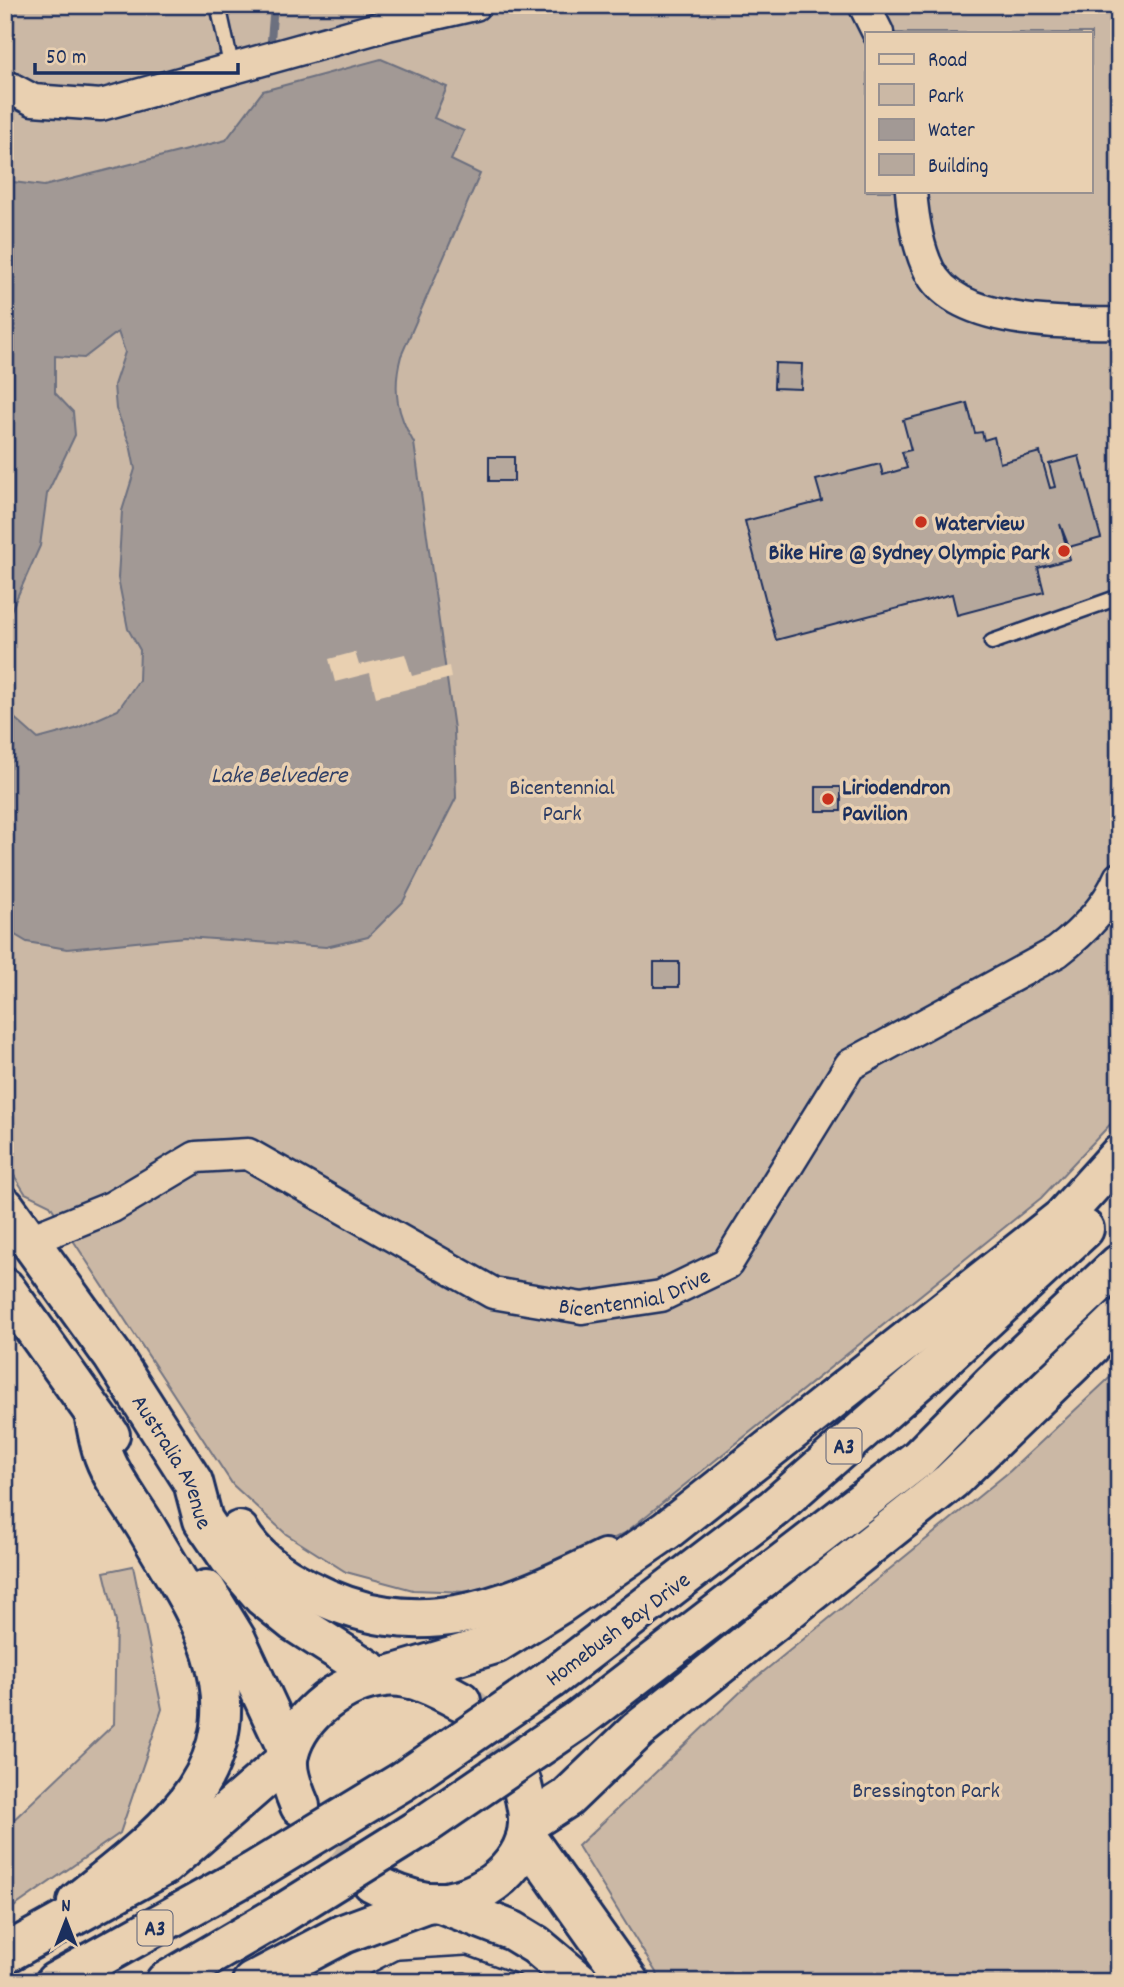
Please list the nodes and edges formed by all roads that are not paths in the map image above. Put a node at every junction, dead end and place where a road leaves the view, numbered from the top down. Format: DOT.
graph roads {
  1 [pos="218,5"];
  2 [pos="475,5"];
  3 [pos="864,5"];
  4 [pos="878,32"];
  5 [pos="232,69"];
  6 [pos="5,85"];
  7 [pos="912,192"];
  8 [pos="1119,323"];
  9 [pos="1119,597"];
  10 [pos="992,642"];
  11 [pos="1119,878"];
  12 [pos="1119,1155"];
  13 [pos="1119,1191"];
  14 [pos="5,1207"];
  15 [pos="28,1241"];
  16 [pos="1119,1264"];
  17 [pos="5,1288"];
  18 [pos="1119,1319"];
  19 [pos="90,1408"];
  20 [pos="193,1482"];
  21 [pos="667,1530"];
  22 [pos="384,1677"];
  23 [pos="461,1701"];
  24 [pos="289,1755"];
  25 [pos="522,1782"];
  26 [pos="300,1806"];
  27 [pos="527,1830"];
  28 [pos="372,1882"];
  29 [pos="433,1902"];
  30 [pos="16,1949"];
  31 [pos="55,1982"];
  32 [pos="165,1982"];
  33 [pos="252,1982"];
  34 [pos="373,1982"];
  35 [pos="515,1982"];
  36 [pos="580,1982"];
  37 [pos="629,1982"];
  1 -- 5 [label="lane"];
  2 -- 5 [label="street"];
  3 -- 4 [label="street"];
  5 -- 6 [label="street"];
  7 -- 8 [label="street"];
  9 -- 10 [label="lane"];
  11 -- 15 [label="street, Bicentennial Drive"];
  12 -- 21 [label="main road"];
  13 -- 31 [label="main road, Homebush Bay Drive / A3, bridge"];
  14 -- 15 [label="main road, Australia Avenue"];
  15 -- 19 [label="main road"];
  15 -- 20 [label="main road, Australia Avenue"];
  16 -- 32 [label="main road, A3, bridge"];
  17 -- 19 [label="main road, Australia Avenue"];
  18 -- 27 [label="main road"];
  19 -- 24 [label="main road, Australia Avenue"];
  19 -- 30 [label="main road"];
  20 -- 21 [label="main road"];
  20 -- 22 [label="main road, Australia Avenue"];
  21 -- 22 [label="main road"];
  22 -- 23 [label="main road"];
  22 -- 24 [label="main road"];
  24 -- 26 [label="main road, Australia Avenue"];
  24 -- 30 [label="main road"];
  25 -- 27 [label="main road"];
  27 -- 29 [label="main road"];
  27 -- 37 [label="main road"];
  28 -- 29 [label="main road"];
  29 -- 33 [label="main road"];
  29 -- 36 [label="main road"];
  34 -- 35 [label="lane"];
}
